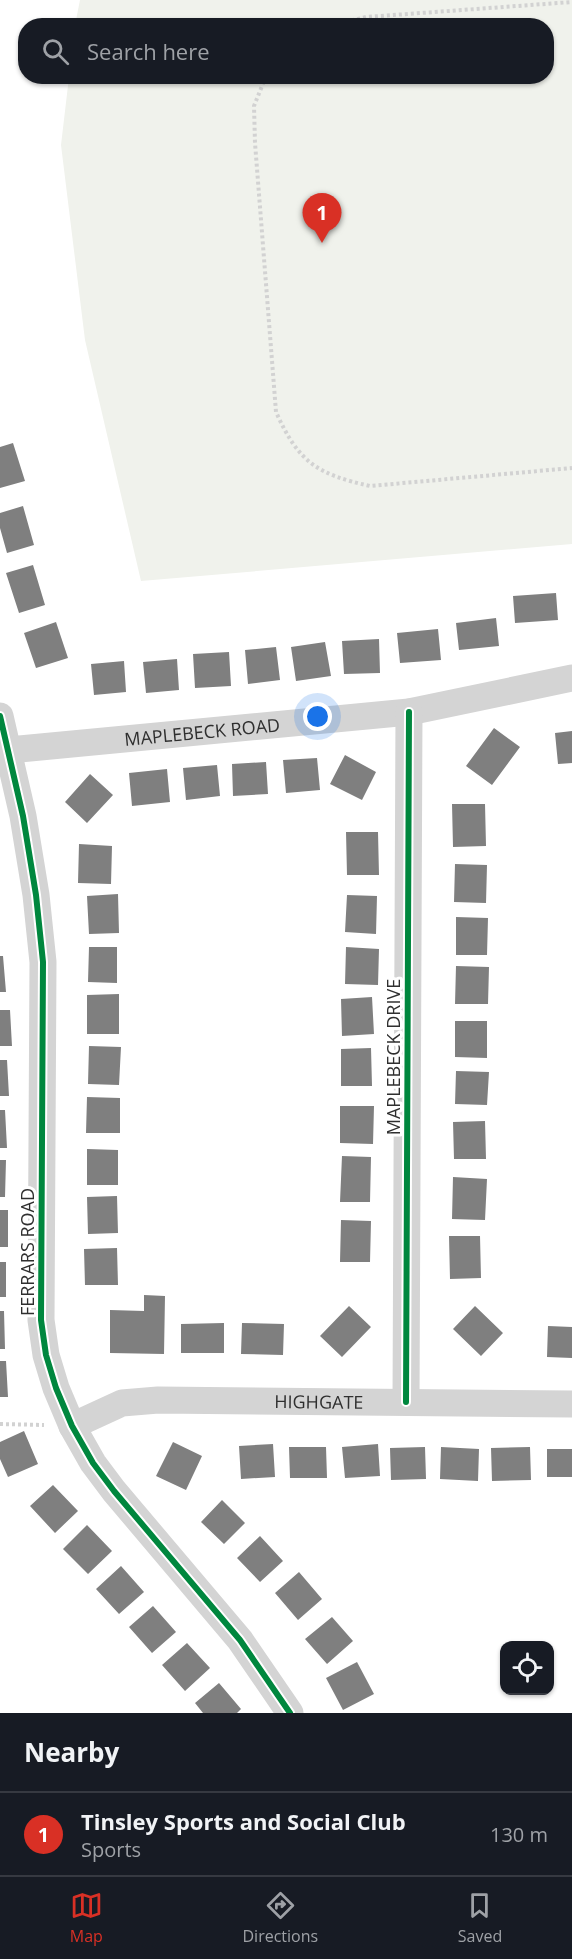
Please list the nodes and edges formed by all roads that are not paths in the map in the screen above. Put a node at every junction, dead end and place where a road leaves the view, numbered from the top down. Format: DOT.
graph roads {
  1 [pos="572,678"];
  2 [pos="410,712"];
  3 [pos="0,716"];
  4 [pos="9,750"];
  5 [pos="406,1402"];
  6 [pos="572,1404"];
  7 [pos="72,1426"];
  8 [pos="290,1713"];
  1 -- 2 [label="street, MAPLEBECK ROAD"];
  2 -- 4 [label="street, MAPLEBECK ROAD"];
  2 -- 5 [label="street, MAPLEBECK DRIVE"];
  3 -- 4 [label="street, FERRARS ROAD"];
  4 -- 7 [label="street, FERRARS ROAD"];
  5 -- 6 [label="street, HIGHGATE"];
  5 -- 7 [label="street, HIGHGATE"];
  7 -- 8 [label="street, FERRARS ROAD"];
}
